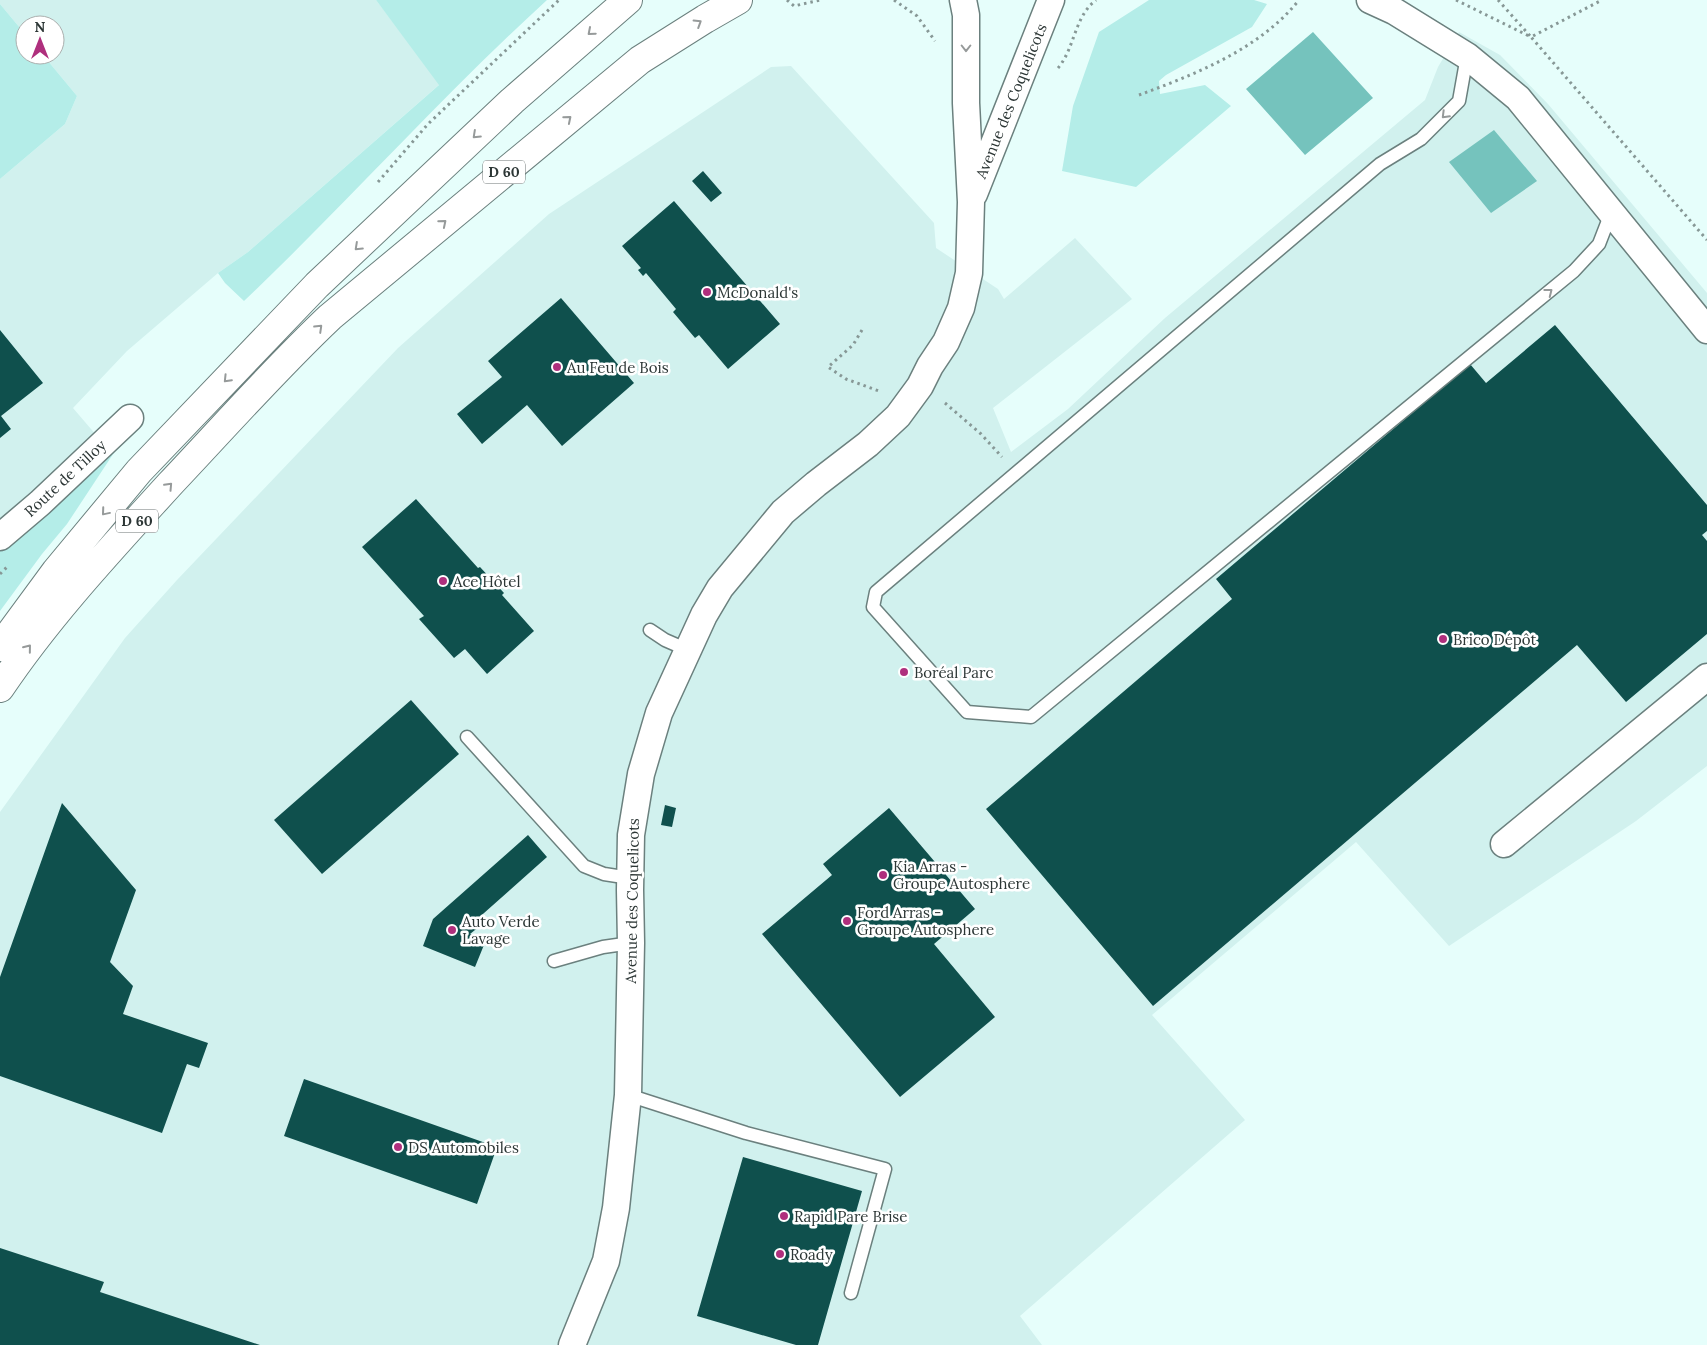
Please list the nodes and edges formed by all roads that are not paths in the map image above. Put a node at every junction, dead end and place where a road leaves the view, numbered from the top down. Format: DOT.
graph roads {
  1 [pos="628,0"];
  2 [pos="738,0"];
  3 [pos="963,0"];
  4 [pos="1051,0"];
  5 [pos="1370,0"];
  6 [pos="1467,56"];
  7 [pos="971,202"];
  8 [pos="1611,213"];
  9 [pos="1707,330"];
  10 [pos="130,418"];
  11 [pos="0,537"];
  12 [pos="650,630"];
  13 [pos="0,647"];
  14 [pos="688,650"];
  15 [pos="1707,676"];
  16 [pos="0,688"];
  17 [pos="467,737"];
  18 [pos="1504,844"];
  19 [pos="630,878"];
  20 [pos="631,943"];
  21 [pos="554,961"];
  22 [pos="628,1095"];
  23 [pos="851,1293"];
  24 [pos="572,1345"];
  1 -- 13 [label="main road, D 60, one-way"];
  16 -- 2 [label="main road, D 60, one-way"];
  3 -- 7 [label="street, Avenue des Coquelicots, one-way"];
  4 -- 7 [label="street, Avenue des Coquelicots"];
  5 -- 6 [label="street"];
  6 -- 8 [label="street"];
  6 -- 8 [label="lane, one-way"];
  7 -- 14 [label="street, Avenue des Coquelicots"];
  8 -- 9 [label="street"];
  10 -- 11 [label="street, Route de Tilloy"];
  12 -- 14 [label="lane"];
  14 -- 19 [label="street, Avenue des Coquelicots"];
  15 -- 18 [label="street"];
  17 -- 19 [label="lane"];
  19 -- 20 [label="street, Avenue des Coquelicots"];
  20 -- 21 [label="lane"];
  20 -- 22 [label="street, Avenue des Coquelicots"];
  22 -- 23 [label="lane"];
  22 -- 24 [label="street, Avenue des Coquelicots"];
}
